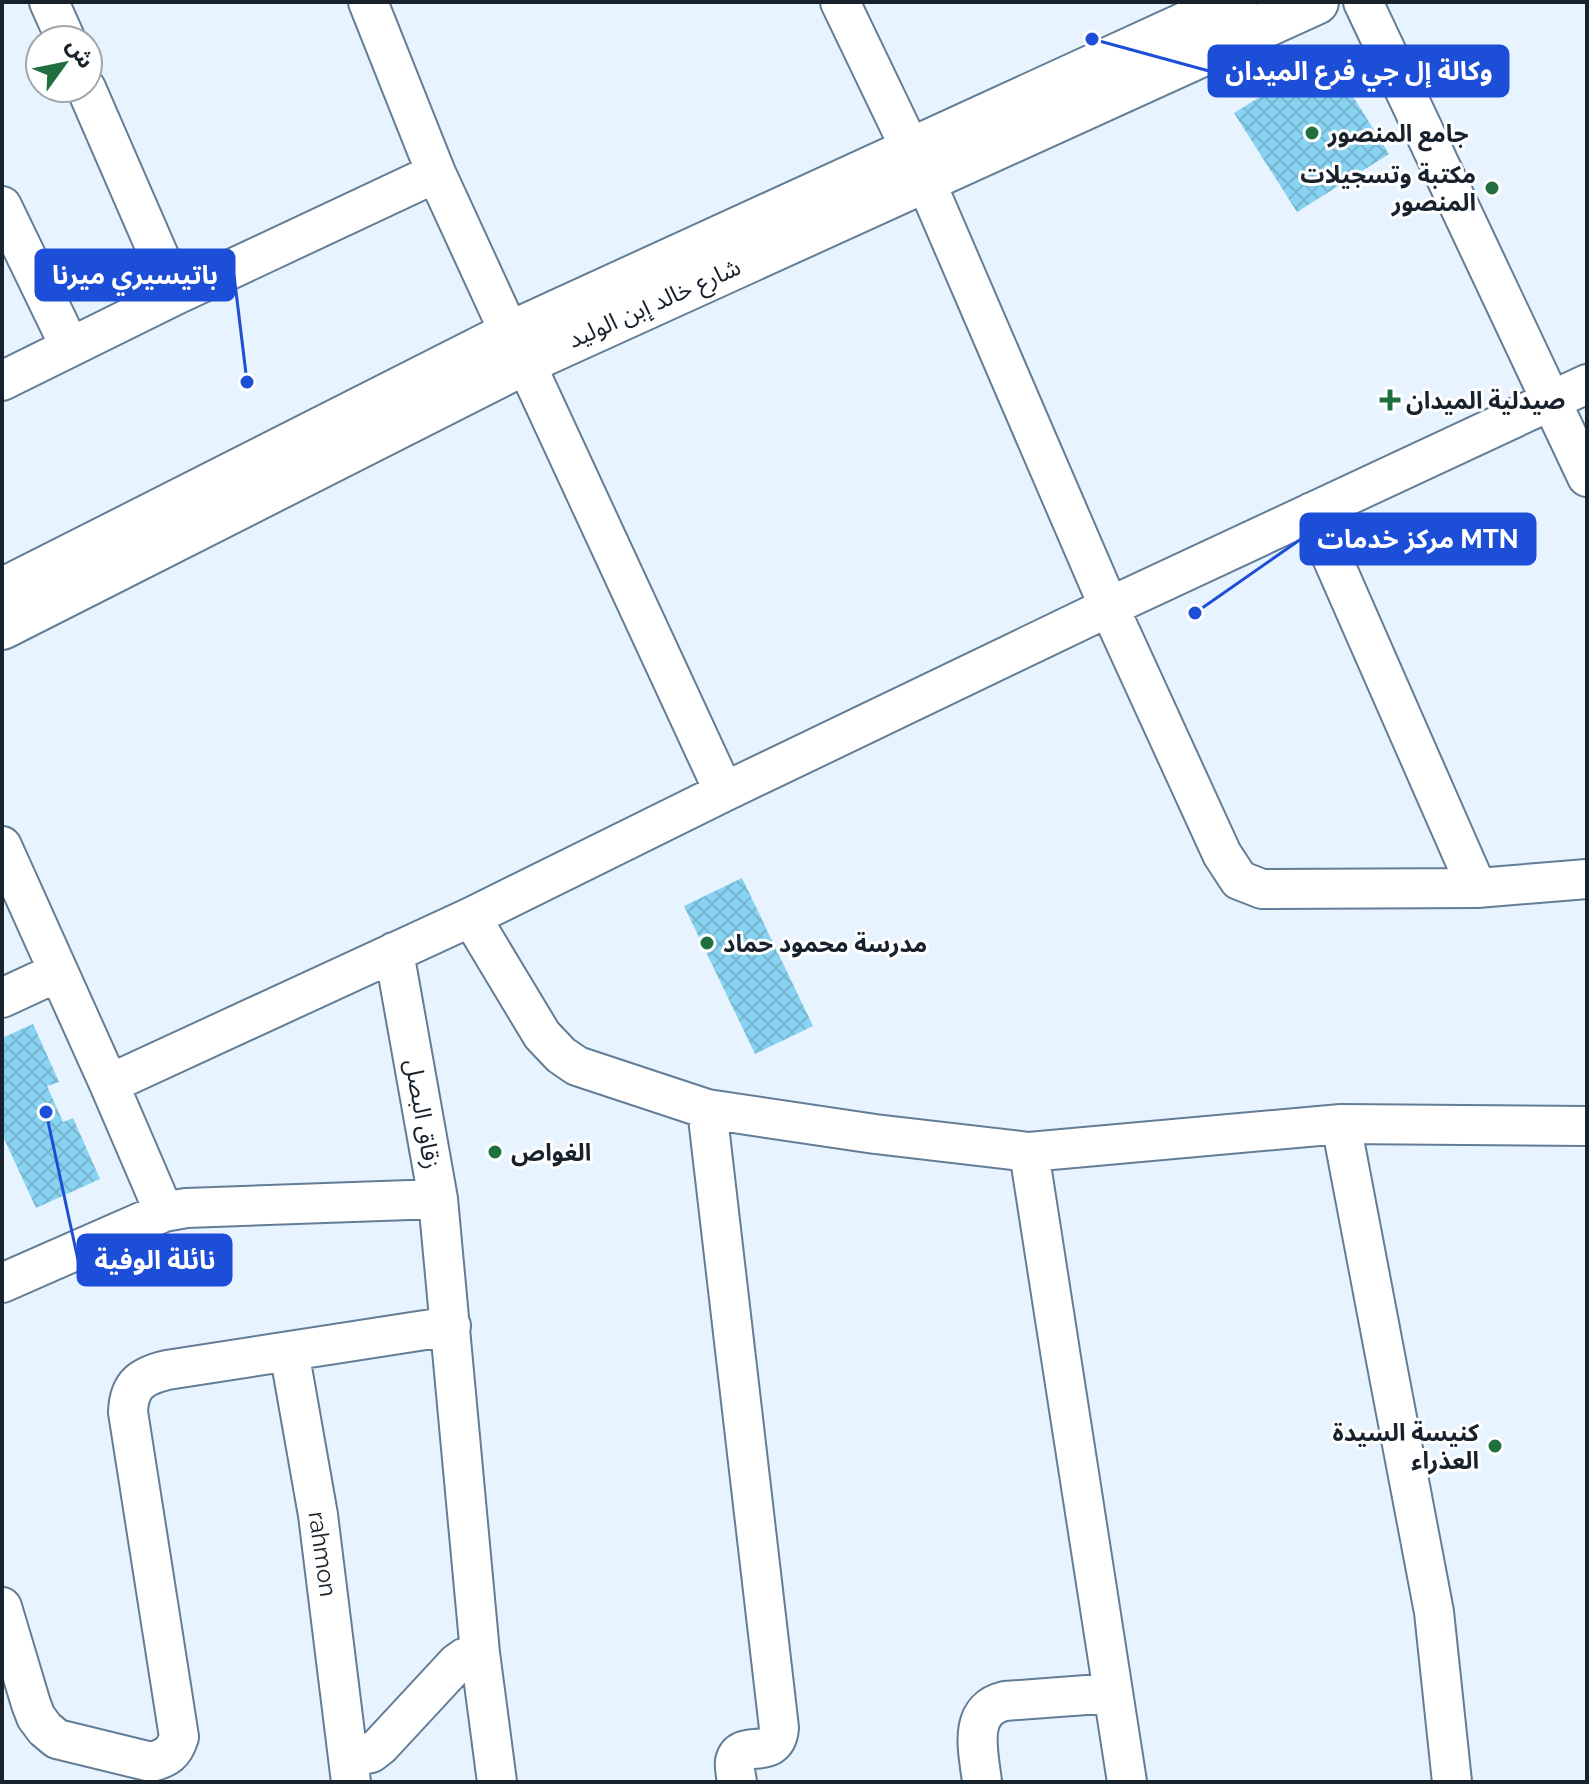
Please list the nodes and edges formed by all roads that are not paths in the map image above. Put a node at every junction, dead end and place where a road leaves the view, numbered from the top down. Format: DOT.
graph roads {
  1 [pos="49,2"];
  2 [pos="368,2"];
  3 [pos="840,2"];
  4 [pos="1235,2"];
  5 [pos="1316,2"];
  6 [pos="1363,2"];
  7 [pos="59,24"];
  8 [pos="93,104"];
  9 [pos="918,165"];
  10 [pos="436,173"];
  11 [pos="2,206"];
  12 [pos="176,295"];
  13 [pos="70,347"];
  14 [pos="517,348"];
  15 [pos="2,381"];
  16 [pos="1587,384"];
  17 [pos="1552,400"];
  18 [pos="1587,477"];
  19 [pos="1312,512"];
  20 [pos="2,591"];
  21 [pos="1109,607"];
  22 [pos="2,627"];
  23 [pos="724,792"];
  24 [pos="2,846"];
  25 [pos="1587,879"];
  26 [pos="1477,888"];
  27 [pos="471,917"];
  28 [pos="394,952"];
  29 [pos="58,972"];
  30 [pos="2,998"];
  31 [pos="109,1084"];
  32 [pos="707,1109"];
  33 [pos="1341,1124"];
  34 [pos="1587,1126"];
  35 [pos="1029,1152"];
  36 [pos="438,1199"];
  37 [pos="164,1212"];
  38 [pos="2,1283"];
  39 [pos="451,1326"];
  40 [pos="289,1351"];
  41 [pos="2,1607"];
  42 [pos="480,1653"];
  43 [pos="1113,1693"];
  44 [pos="350,1770"];
  45 [pos="497,1782"];
  46 [pos="737,1782"];
  47 [pos="982,1782"];
  48 [pos="1127,1782"];
  49 [pos="1452,1782"];
  1 -- 7 [label="street"];
  2 -- 10 [label="street"];
  3 -- 9 [label="street"];
  4 -- 9 [label="main road, شارع خالد إبن الوليد"];
  5 -- 9 [label="main road, شارع خالد إبن الوليد"];
  6 -- 17 [label="street"];
  8 -- 12 [label="street"];
  9 -- 14 [label="main road, شارع خالد إبن الوليد"];
  9 -- 21 [label="street"];
  10 -- 12 [label="street"];
  10 -- 14 [label="street"];
  11 -- 13 [label="street"];
  12 -- 13 [label="street"];
  13 -- 15 [label="street"];
  14 -- 20 [label="main road, شارع خالد إبن الوليد"];
  14 -- 22 [label="main road, شارع خالد إبن الوليد"];
  14 -- 23 [label="street"];
  16 -- 17 [label="street"];
  17 -- 18 [label="street"];
  17 -- 19 [label="street"];
  19 -- 21 [label="street"];
  19 -- 26 [label="street"];
  21 -- 23 [label="street"];
  21 -- 26 [label="street"];
  23 -- 27 [label="street"];
  24 -- 29 [label="street"];
  25 -- 26 [label="street"];
  27 -- 28 [label="street"];
  27 -- 32 [label="street"];
  28 -- 31 [label="street"];
  28 -- 36 [label="street, زقاق البصل"];
  29 -- 30 [label="street"];
  29 -- 31 [label="street"];
  31 -- 37 [label="street"];
  32 -- 35 [label="street"];
  32 -- 46 [label="street"];
  33 -- 34 [label="street"];
  33 -- 35 [label="street"];
  33 -- 49 [label="street"];
  35 -- 43 [label="street"];
  36 -- 37 [label="street"];
  36 -- 39 [label="street, زقاق البصل"];
  37 -- 38 [label="street"];
  39 -- 40 [label="street"];
  39 -- 42 [label="street, زقاق البصل"];
  40 -- 41 [label="street"];
  40 -- 44 [label="street, rahmon"];
  42 -- 44 [label="street"];
  42 -- 45 [label="street, زقاق البصل"];
  43 -- 47 [label="street"];
  43 -- 48 [label="street"];
}
